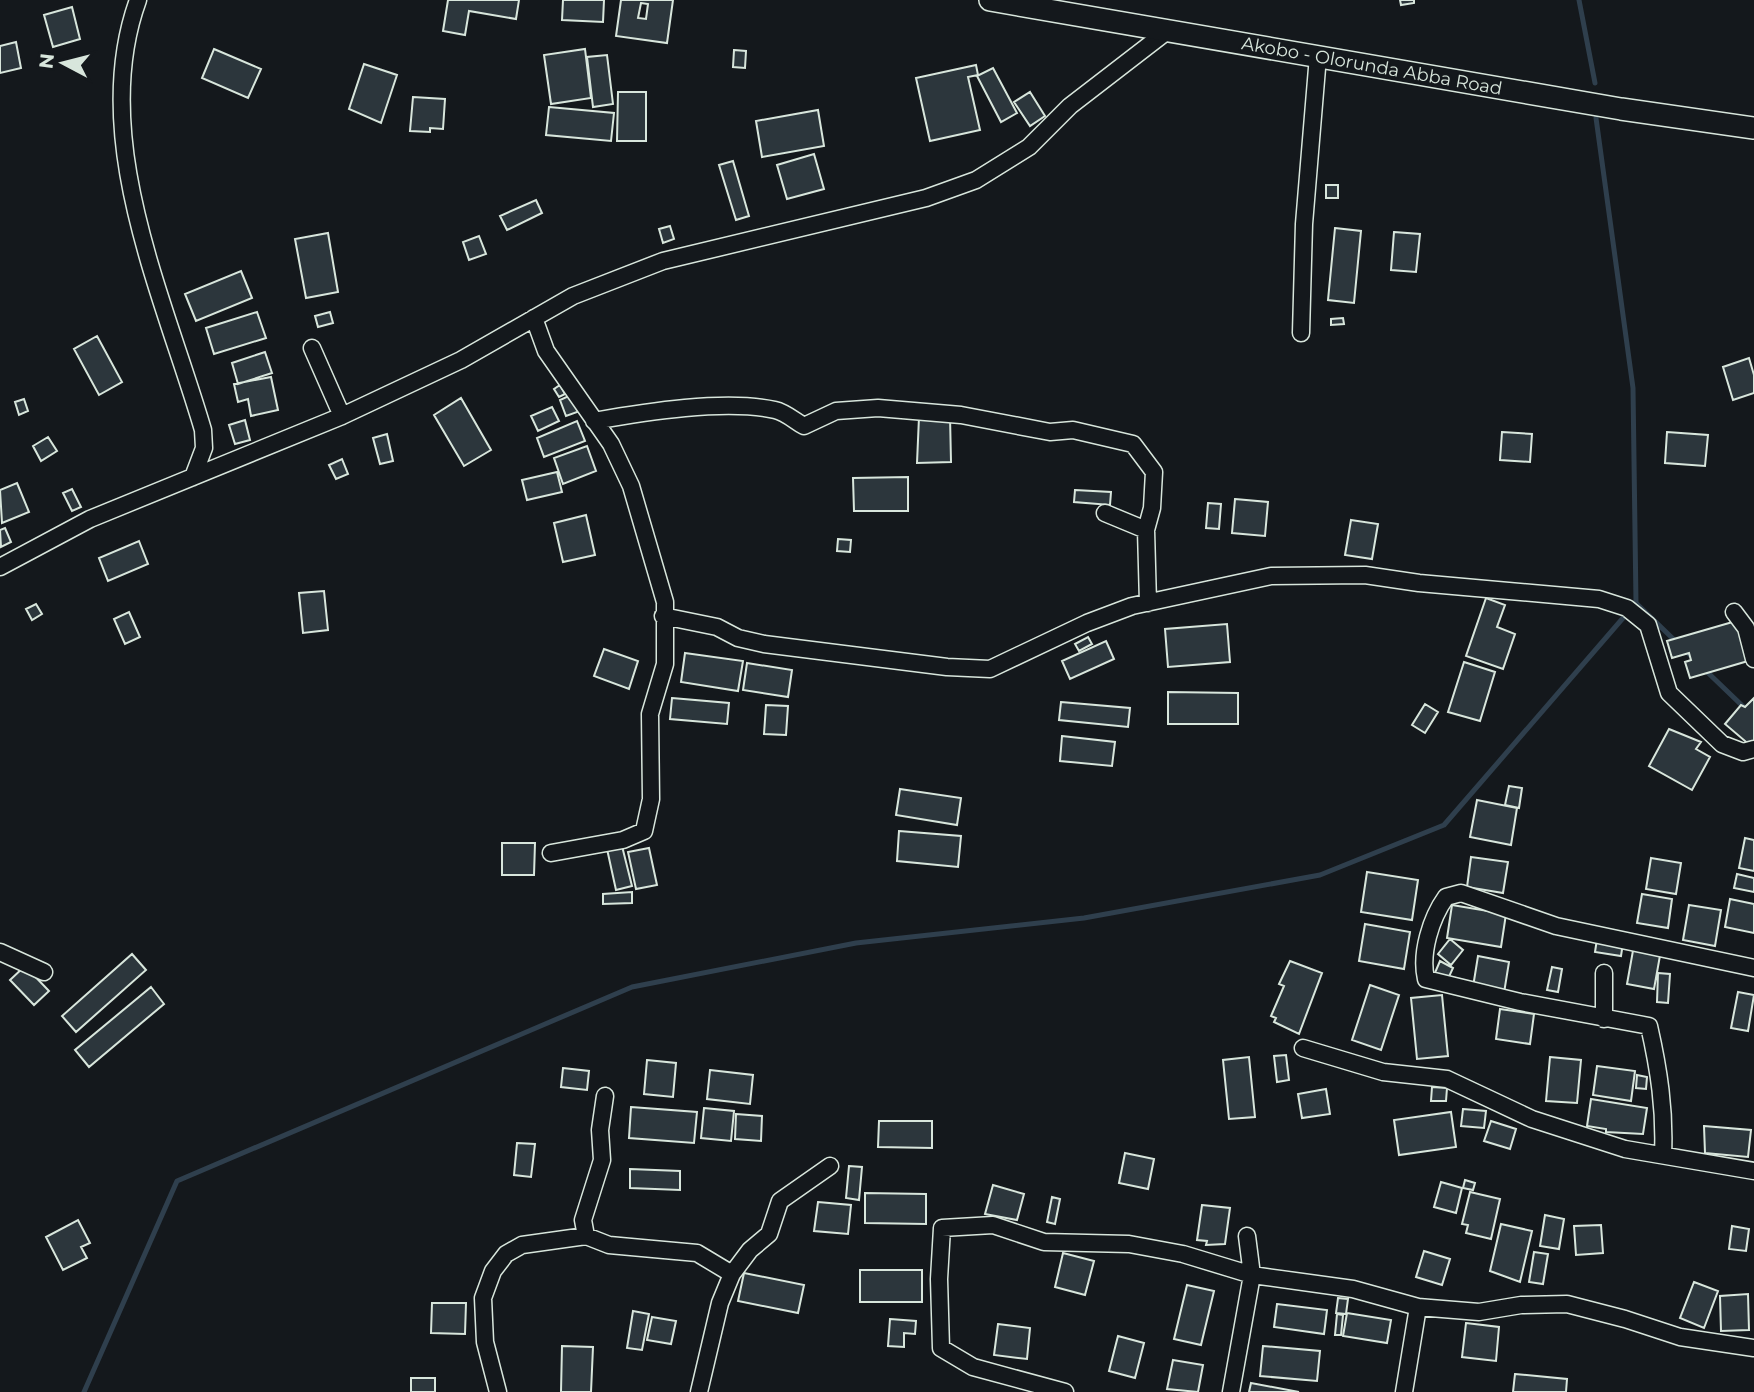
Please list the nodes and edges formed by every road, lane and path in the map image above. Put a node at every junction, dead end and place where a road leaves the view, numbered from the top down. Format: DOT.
graph roads {
  1 [pos="138,0"];
  2 [pos="990,0"];
  3 [pos="1166,32"];
  4 [pos="1318,56"];
  5 [pos="1754,128"];
  6 [pos="534,318"];
  7 [pos="1301,332"];
  8 [pos="312,348"];
  9 [pos="342,416"];
  10 [pos="594,421"];
  11 [pos="193,477"];
  12 [pos="1105,513"];
  13 [pos="1146,530"];
  14 [pos="0,567"];
  15 [pos="1148,603"];
  16 [pos="1734,612"];
  17 [pos="663,616"];
  18 [pos="1754,659"];
  19 [pos="1754,749"];
  20 [pos="551,853"];
  21 [pos="0,952"];
  22 [pos="1754,968"];
  23 [pos="44,972"];
  24 [pos="1604,973"];
  25 [pos="1604,1019"];
  26 [pos="1303,1048"];
  27 [pos="605,1096"];
  28 [pos="1663,1155"];
  29 [pos="830,1166"];
  30 [pos="1754,1171"];
  31 [pos="586,1236"];
  32 [pos="1247,1236"];
  33 [pos="732,1274"];
  34 [pos="1252,1275"];
  35 [pos="1418,1307"];
  36 [pos="1754,1348"];
  37 [pos="498,1392"];
  38 [pos="699,1392"];
  39 [pos="1065,1392"];
  40 [pos="1231,1392"];
  41 [pos="1404,1392"];
  1 -- 11 [label="street"];
  2 -- 3 [label="main road, Akobo - Olorunda Abba Road"];
  3 -- 4 [label="main road, Akobo - Olorunda Abba Road"];
  3 -- 6 [label="street"];
  4 -- 5 [label="main road, Akobo - Olorunda Abba Road"];
  4 -- 7 [label="street"];
  6 -- 9 [label="street"];
  6 -- 10 [label="street"];
  8 -- 9 [label="street"];
  9 -- 11 [label="street"];
  10 -- 13 [label="street"];
  10 -- 17 [label="street"];
  11 -- 14 [label="street"];
  12 -- 13 [label="street"];
  13 -- 15 [label="street"];
  15 -- 17 [label="street"];
  15 -- 19 [label="street"];
  16 -- 18 [label="street"];
  17 -- 20 [label="street"];
  21 -- 23 [label="street"];
  22 -- 25 [label="street"];
  24 -- 25 [label="street"];
  25 -- 28 [label="street"];
  26 -- 28 [label="street"];
  27 -- 31 [label="street"];
  28 -- 30 [label="street"];
  29 -- 33 [label="street"];
  31 -- 33 [label="street"];
  31 -- 37 [label="street"];
  32 -- 34 [label="street"];
  33 -- 38 [label="street"];
  34 -- 35 [label="street"];
  34 -- 39 [label="street"];
  34 -- 40 [label="street"];
  35 -- 36 [label="street"];
  35 -- 41 [label="street"];
}
